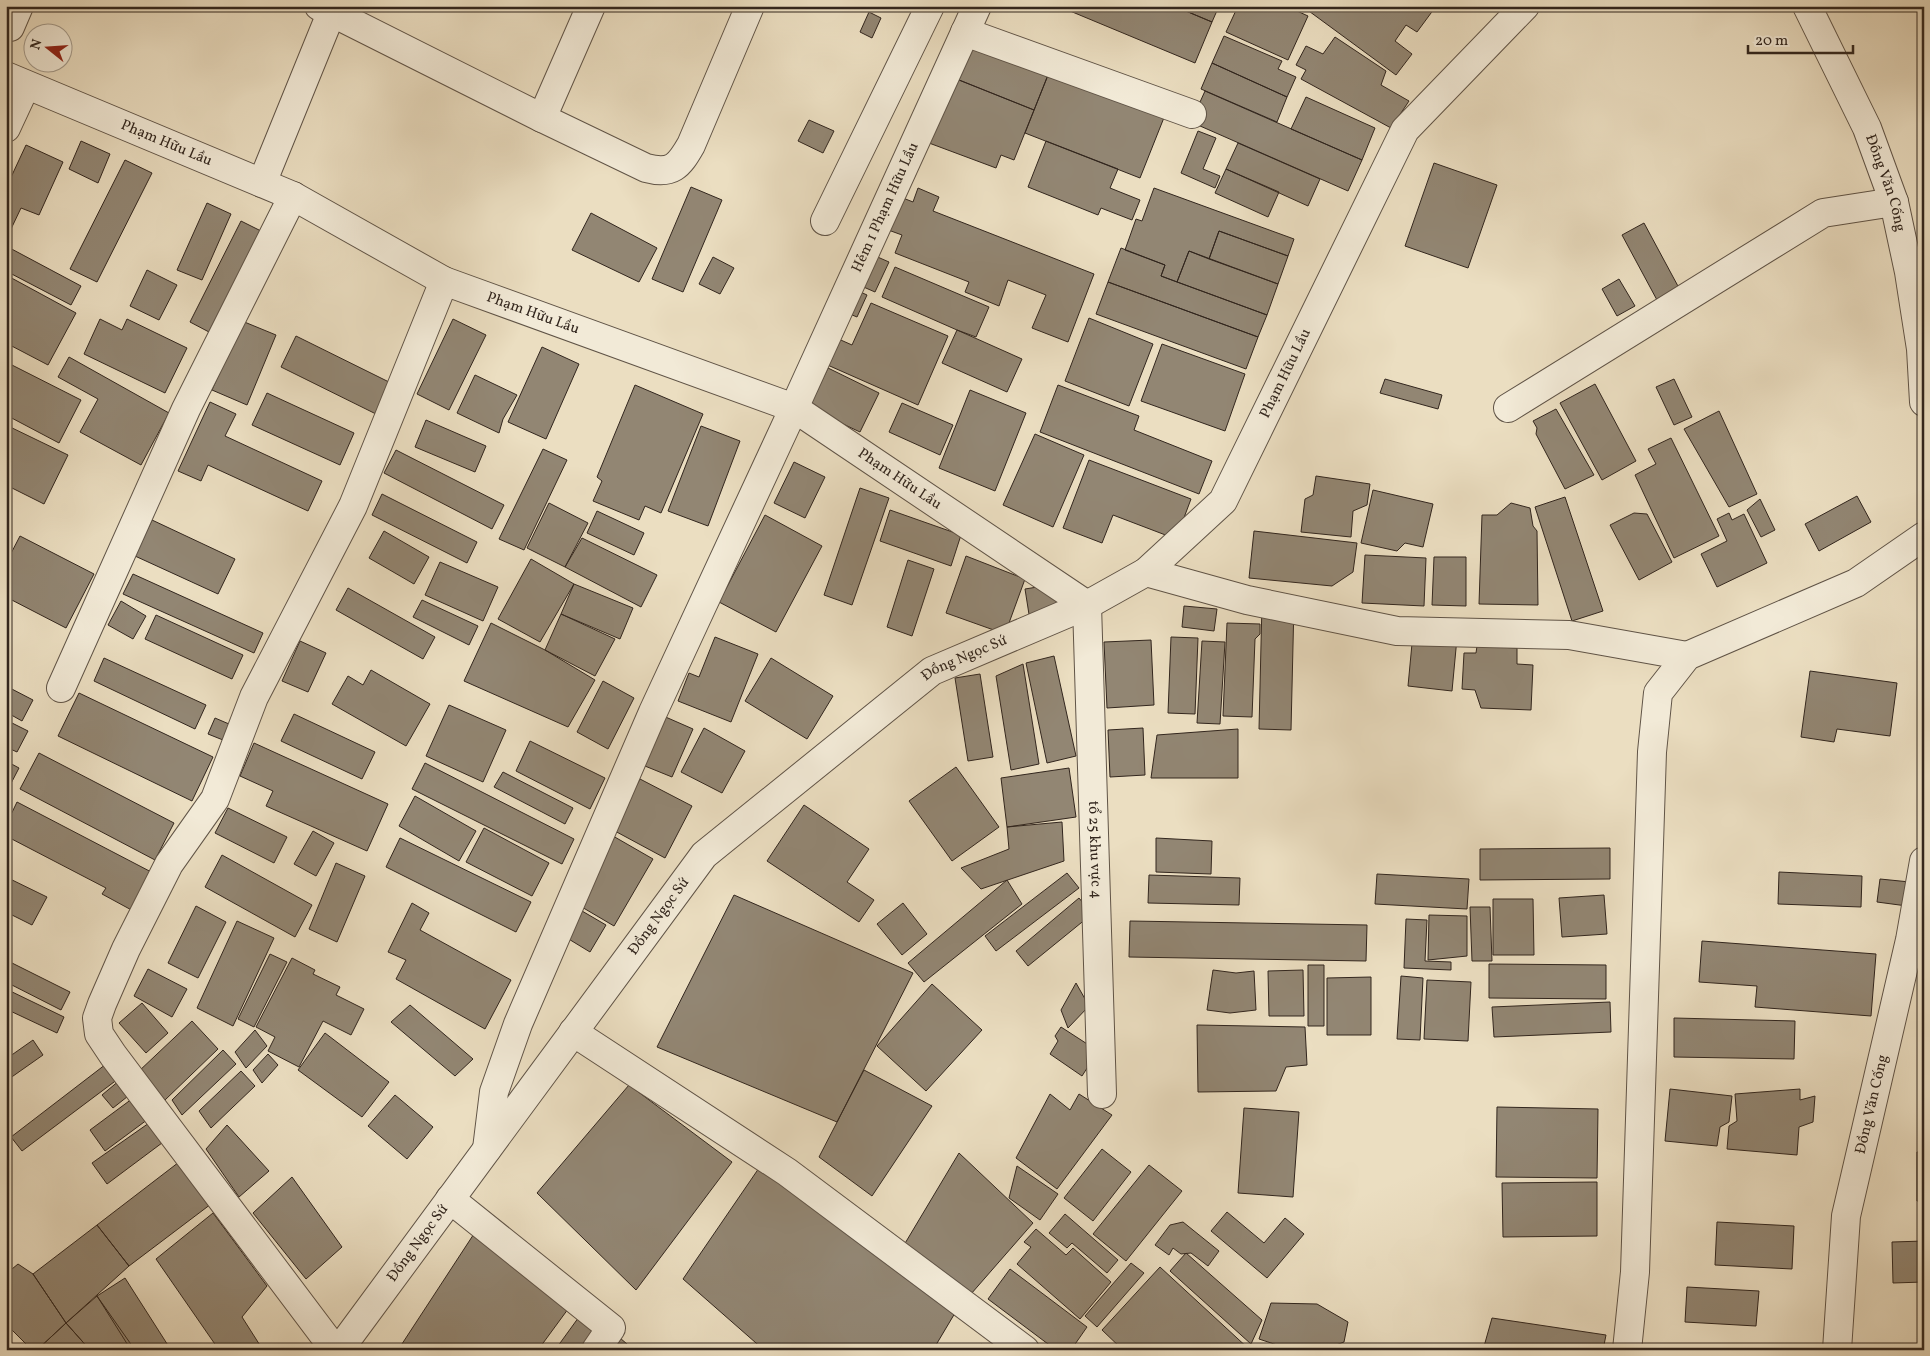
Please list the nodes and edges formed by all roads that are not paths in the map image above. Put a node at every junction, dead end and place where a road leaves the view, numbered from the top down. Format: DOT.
graph roads {
  1 [pos="591,6"];
  2 [pos="750,6"];
  3 [pos="930,6"];
  4 [pos="977,6"];
  5 [pos="1525,6"];
  6 [pos="1807,6"];
  7 [pos="328,9"];
  8 [pos="966,32"];
  9 [pos="16,80"];
  10 [pos="1192,114"];
  11 [pos="542,118"];
  12 [pos="6,128"];
  13 [pos="262,183"];
  14 [pos="293,196"];
  15 [pos="1894,202"];
  16 [pos="825,221"];
  17 [pos="444,281"];
  18 [pos="1924,402"];
  19 [pos="794,408"];
  20 [pos="1508,408"];
  21 [pos="1924,536"];
  22 [pos="1146,572"];
  23 [pos="1087,605"];
  24 [pos="1687,656"];
  25 [pos="61,688"];
  26 [pos="1924,861"];
  27 [pos="573,1032"];
  28 [pos="1102,1094"];
  29 [pos="487,1150"];
  30 [pos="450,1199"];
  31 [pos="335,1350"];
  32 [pos="341,1350"];
  33 [pos="596,1350"];
  34 [pos="1024,1350"];
  35 [pos="1627,1350"];
  36 [pos="1838,1350"];
  1 -- 11 [label="street"];
  2 -- 11 [label="street"];
  3 -- 16 [label="street"];
  4 -- 8 [label="street, Hẻm 1 Phạm Hữu Lầu"];
  5 -- 22 [label="street, Phạm Hữu Lầu"];
  6 -- 15 [label="street, Đồng Văn Cống"];
  7 -- 11 [label="street"];
  7 -- 13 [label="street"];
  8 -- 10 [label="street"];
  8 -- 19 [label="street, Hẻm 1 Phạm Hữu Lầu"];
  9 -- 12 [label="street"];
  9 -- 13 [label="street, Phạm Hữu Lầu"];
  13 -- 14 [label="street, Phạm Hữu Lầu"];
  14 -- 17 [label="street, Phạm Hữu Lầu"];
  14 -- 25 [label="street"];
  15 -- 18 [label="street, Đồng Văn Cống"];
  15 -- 20 [label="street"];
  17 -- 19 [label="street, Phạm Hữu Lầu"];
  17 -- 31 [label="street"];
  19 -- 23 [label="street, Phạm Hữu Lầu"];
  19 -- 29 [label="street, Hẻm 1 Phạm Hữu Lầu"];
  21 -- 24 [label="street"];
  22 -- 23 [label="street, Phạm Hữu Lầu"];
  22 -- 24 [label="street"];
  23 -- 27 [label="street, Đồng Ngọc Sứ"];
  23 -- 28 [label="street, tổ 25 khu vực 4"];
  24 -- 35 [label="street"];
  26 -- 36 [label="street, Đồng Văn Cống"];
  27 -- 29 [label="street, Đồng Ngọc Sứ"];
  27 -- 34 [label="street"];
  29 -- 30 [label="street, Đồng Ngọc Sứ"];
  30 -- 32 [label="street, Đồng Ngọc Sứ"];
  30 -- 33 [label="street"];
}
